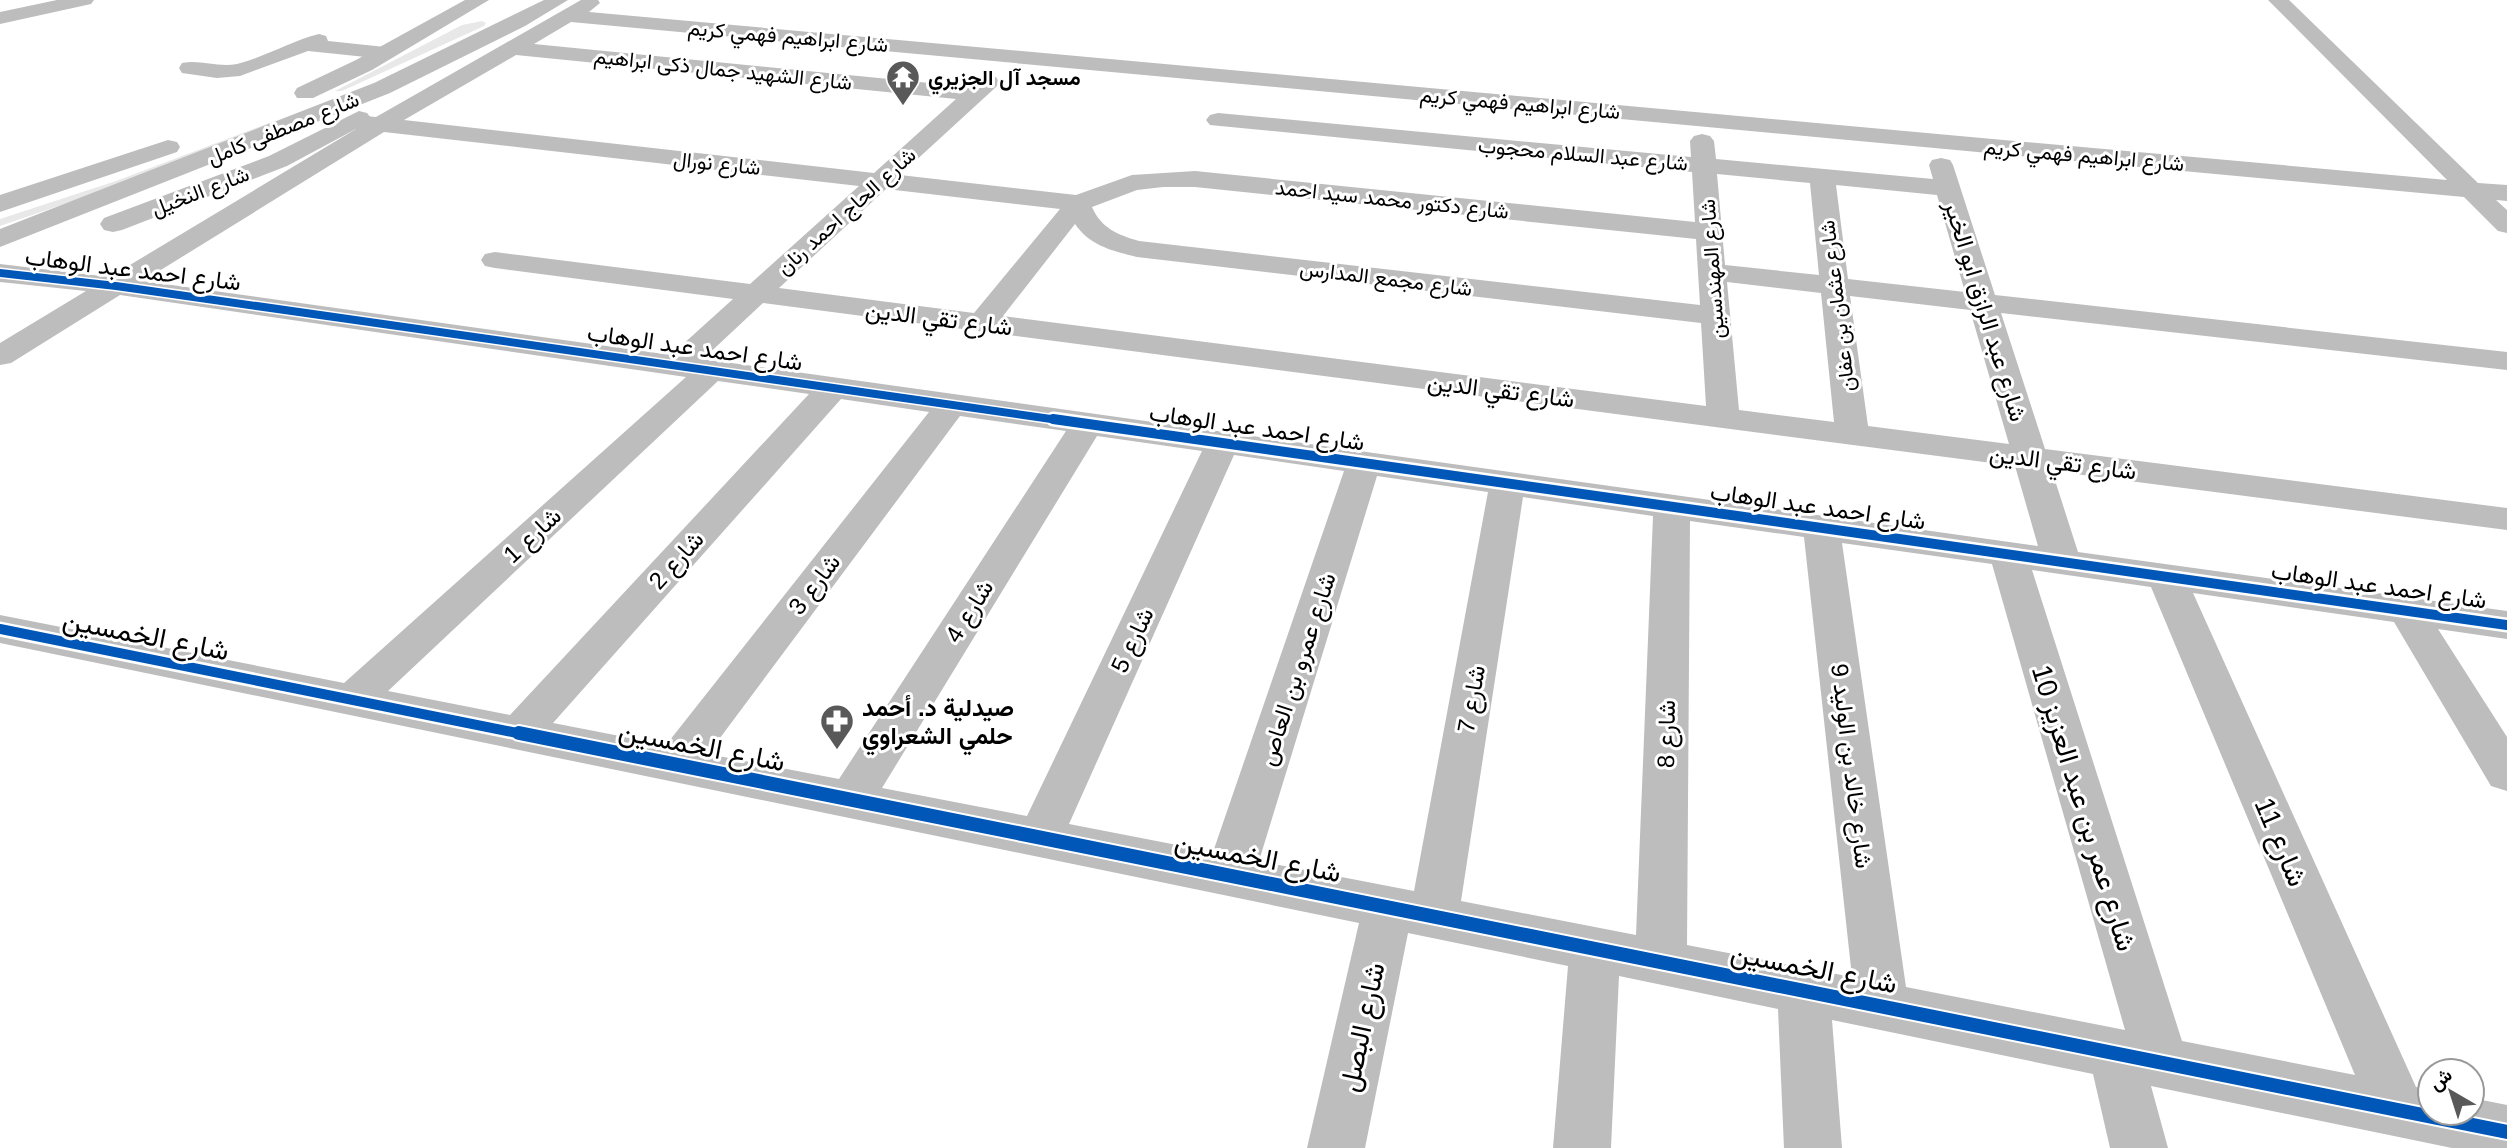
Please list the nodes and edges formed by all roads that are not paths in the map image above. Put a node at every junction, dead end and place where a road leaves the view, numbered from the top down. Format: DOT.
graph roads {
  1 [pos="84,0"];
  2 [pos="479,0"];
  3 [pos="595,0"];
  4 [pos="2278,0"];
  5 [pos="563,8"];
  6 [pos="445,17"];
  7 [pos="0,18"];
  8 [pos="518,22"];
  9 [pos="512,48"];
  10 [pos="385,53"];
  11 [pos="1016,57"];
  12 [pos="190,68"];
  13 [pos="382,89"];
  14 [pos="976,94"];
  15 [pos="1701,120"];
  16 [pos="238,121"];
  17 [pos="1219,121"];
  18 [pos="367,124"];
  19 [pos="189,139"];
  20 [pos="1933,141"];
  21 [pos="1704,165"];
  22 [pos="1822,176"];
  23 [pos="880,181"];
  24 [pos="1948,188"];
  25 [pos="2471,190"];
  26 [pos="2507,193"];
  27 [pos="1078,203"];
  28 [pos="0,204"];
  29 [pos="2507,225"];
  30 [pos="1709,232"];
  31 [pos="88,234"];
  32 [pos="0,239"];
  33 [pos="38,253"];
  34 [pos="495,260"];
  35 [pos="0,270"];
  36 [pos="1712,272"];
  37 [pos="116,286"];
  38 [pos="1835,286"];
  39 [pos="755,295"];
  40 [pos="1983,303"];
  41 [pos="1716,316"];
  42 [pos="981,324"];
  43 [pos="6,348"];
  44 [pos="2507,361"];
  45 [pos="694,368"];
  46 [pos="833,388"];
  47 [pos="951,405"];
  48 [pos="1723,419"];
  49 [pos="1087,424"];
  50 [pos="1852,435"];
  51 [pos="1223,443"];
  52 [pos="2030,458"];
  53 [pos="1364,463"];
  54 [pos="1507,483"];
  55 [pos="1672,506"];
  56 [pos="2507,519"];
  57 [pos="1821,528"];
  58 [pos="2008,554"];
  59 [pos="2062,562"];
  60 [pos="2166,576"];
  61 [pos="2407,611"];
  62 [pos="2507,625"];
  63 [pos="0,629"];
  64 [pos="353,699"];
  65 [pos="519,733"];
  66 [pos="676,764"];
  67 [pos="2507,774"];
  68 [pos="851,799"];
  69 [pos="1040,837"];
  70 [pos="1230,875"];
  71 [pos="1411,911"];
  72 [pos="1595,947"];
  73 [pos="1661,961"];
  74 [pos="1802,989"];
  75 [pos="1882,1005"];
  76 [pos="2138,1056"];
  77 [pos="2416,1097"];
  78 [pos="2416,1121"];
  79 [pos="2458,1127"];
  80 [pos="2507,1132"];
  81 [pos="1336,1148"];
  82 [pos="1581,1148"];
  83 [pos="1813,1148"];
  84 [pos="2139,1148"];
  1 -- 7 [label="street"];
  2 -- 6 [label="street, شارع مصطفى كامل"];
  3 -- 5 [label="street"];
  4 -- 25 [label="street"];
  5 -- 8 [label="street, شارع مصطفى كامل"];
  5 -- 9 [label="street"];
  5 -- 11 [label="street, شارع ابراهيم فهمي كريم"];
  6 -- 8 [label="street"];
  6 -- 10 [label="street, شارع مصطفى كامل"];
  8 -- 13 [label="street, شارع مصطفى كامل"];
  9 -- 14 [label="street, شارع الشهيد جمال ذكى ابراهيم"];
  9 -- 18 [label="street"];
  10 -- 12 [label="street"];
  10 -- 16 [label="street, شارع مصطفى كامل"];
  11 -- 14 [label="street, شارع الحاج احمد رنان"];
  11 -- 15 [label="street, شارع ابراهيم فهمي كريم"];
  13 -- 18 [label="street, شارع النخيل"];
  13 -- 32 [label="street, شارع مصطفى كامل"];
  14 -- 23 [label="street, شارع الحاج احمد رنان"];
  15 -- 20 [label="street, شارع ابراهيم فهمي كريم"];
  15 -- 21 [label="street, شارع المهندسين"];
  17 -- 21 [label="street, شارع عبد السلام محجوب"];
  18 -- 23 [label="street, شارع نورال"];
  18 -- 31 [label="street, شارع النخيل"];
  18 -- 37 [label="street"];
  19 -- 28 [label="street, شارع مصطفى كامل"];
  20 -- 24 [label="street, شارع عبد الرازق ابو الخير"];
  20 -- 25 [label="street, شارع ابراهيم فهمي كريم"];
  21 -- 22 [label="street, شارع عبد السلام محجوب"];
  21 -- 30 [label="street, شارع المهندسين"];
  22 -- 24 [label="street, شارع عبد السلام محجوب"];
  22 -- 38 [label="street, شارع عثمان بن عفان"];
  23 -- 27 [label="street, شارع نورال"];
  23 -- 39 [label="street, شارع الحاج احمد رنان"];
  24 -- 40 [label="street, شارع عبد الرازق ابو الخير"];
  25 -- 26 [label="street, شارع ابراهيم فهمي كريم"];
  25 -- 29 [label="street"];
  27 -- 30 [label="street, شارع دكتور محمد سيد احمد"];
  27 -- 41 [label="street, شارع مجمع المدارس"];
  27 -- 42 [label="street"];
  30 -- 36 [label="street, شارع المهندسين"];
  33 -- 35 [label="street"];
  34 -- 39 [label="street, شارع تقي الدين"];
  35 -- 37 [label="street, شارع احمد عبد الوهاب"];
  36 -- 38 [label="street"];
  36 -- 41 [label="street, شارع المهندسين"];
  37 -- 43 [label="street"];
  37 -- 45 [label="street, شارع احمد عبد الوهاب"];
  38 -- 40 [label="street"];
  38 -- 50 [label="street, شارع عثمان بن عفان"];
  39 -- 42 [label="street, شارع تقي الدين"];
  39 -- 45 [label="street, شارع الحاج احمد رنان"];
  40 -- 44 [label="street"];
  40 -- 52 [label="street, شارع عبد الرازق ابو الخير"];
  41 -- 48 [label="street, شارع المهندسين"];
  42 -- 48 [label="street, شارع تقي الدين"];
  45 -- 46 [label="street, شارع احمد عبد الوهاب"];
  45 -- 64 [label="street, شارع 1"];
  46 -- 47 [label="street, شارع احمد عبد الوهاب"];
  46 -- 65 [label="street, شارع 2"];
  47 -- 49 [label="street, شارع احمد عبد الوهاب"];
  47 -- 66 [label="street, شارع 3"];
  48 -- 50 [label="street, شارع تقي الدين"];
  49 -- 51 [label="street, شارع احمد عبد الوهاب"];
  49 -- 68 [label="street, شارع 4"];
  50 -- 52 [label="street, شارع تقي الدين"];
  51 -- 53 [label="street, شارع احمد عبد الوهاب"];
  51 -- 69 [label="street, شارع 5"];
  52 -- 56 [label="street, شارع تقي الدين"];
  52 -- 59 [label="street, شارع عبد الرازق ابو الخير"];
  53 -- 54 [label="street, شارع احمد عبد الوهاب"];
  53 -- 70 [label="street, شارع عمرو بن العاص"];
  54 -- 55 [label="street, شارع احمد عبد الوهاب"];
  54 -- 71 [label="street, شارع 7"];
  55 -- 57 [label="street, شارع احمد عبد الوهاب"];
  55 -- 73 [label="street, شارع 8"];
  57 -- 58 [label="street, شارع احمد عبد الوهاب"];
  57 -- 75 [label="street, شارع خالد بن الوليد 9"];
  58 -- 59 [label="street, شارع احمد عبد الوهاب"];
  58 -- 76 [label="street, شارع عمر بن عبد العزيز 10"];
  59 -- 60 [label="street, شارع احمد عبد الوهاب"];
  60 -- 61 [label="street, شارع احمد عبد الوهاب"];
  60 -- 77 [label="street, شارع 11"];
  61 -- 62 [label="street, شارع احمد عبد الوهاب"];
  61 -- 67 [label="street"];
  63 -- 64 [label="street, شارع الخمسين"];
  64 -- 65 [label="street, شارع الخمسين"];
  65 -- 66 [label="street, شارع الخمسين"];
  66 -- 68 [label="street, شارع الخمسين"];
  68 -- 69 [label="street, شارع الخمسين"];
  69 -- 70 [label="street, شارع الخمسين"];
  70 -- 71 [label="street, شارع الخمسين"];
  71 -- 72 [label="street, شارع الخمسين"];
  71 -- 81 [label="street, شارع البصل"];
  72 -- 73 [label="street, شارع الخمسين"];
  72 -- 82 [label="street"];
  73 -- 74 [label="street, شارع الخمسين"];
  74 -- 75 [label="street, شارع الخمسين"];
  74 -- 83 [label="street"];
  75 -- 76 [label="street, شارع الخمسين"];
  76 -- 78 [label="street, شارع الخمسين"];
  76 -- 84 [label="street, شارع عمر بن عبد العزيز 10"];
  79 -- 80 [label="street, شارع الخمسين"];
}
